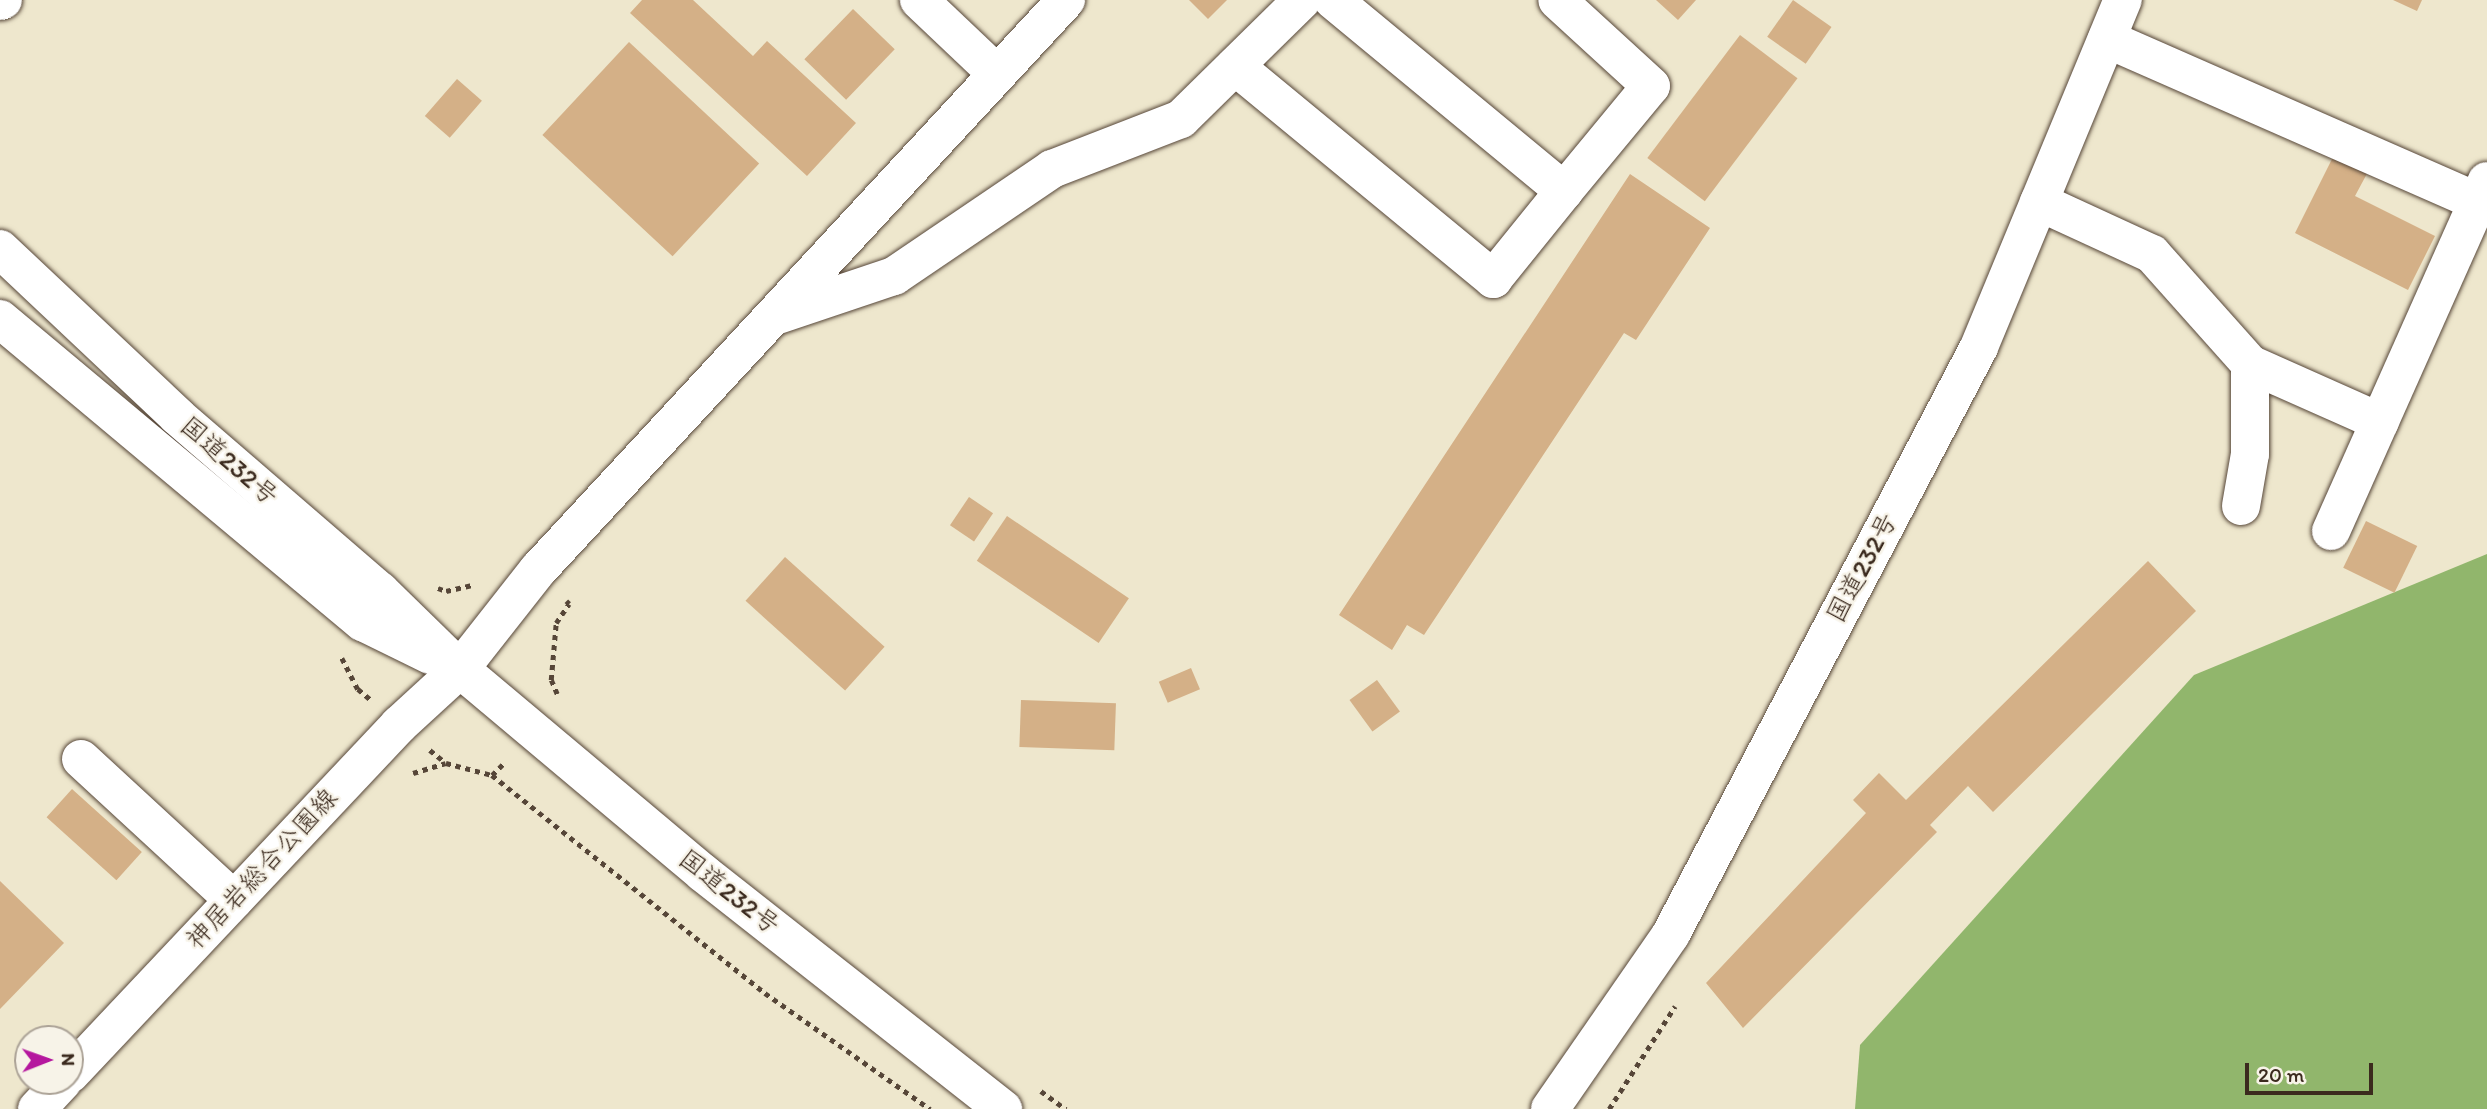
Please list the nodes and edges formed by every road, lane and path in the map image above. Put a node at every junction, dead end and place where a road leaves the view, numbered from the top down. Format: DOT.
graph roads {
  1 [pos="919,0"];
  2 [pos="1066,0"];
  3 [pos="1302,0"];
  4 [pos="1333,0"];
  5 [pos="1558,0"];
  6 [pos="2123,0"];
  7 [pos="2107,38"];
  8 [pos="1235,66"];
  9 [pos="996,73"];
  10 [pos="1564,191"];
  11 [pos="2483,192"];
  12 [pos="2039,202"];
  13 [pos="0,249"];
  14 [pos="771,317"];
  15 [pos="0,319"];
  16 [pos="2250,364"];
  17 [pos="2380,422"];
  18 [pos="2241,506"];
  19 [pos="2331,531"];
  20 [pos="460,670"];
  21 [pos="81,759"];
  22 [pos="402,783"];
  23 [pos="234,900"];
  24 [pos="84,1059"];
  25 [pos="50,1095"];
  26 [pos="37,1109"];
  27 [pos="930,1109"];
  28 [pos="1003,1109"];
  29 [pos="1550,1109"];
  1 -- 9 [label="main road"];
  2 -- 9 [label="main road, 神居岩総合公園線"];
  3 -- 8 [label="main road"];
  4 -- 10 [label="main road"];
  5 -- 10 [label="main road"];
  6 -- 7 [label="main road, 国道232号"];
  7 -- 11 [label="main road"];
  7 -- 12 [label="main road, 国道232号"];
  8 -- 10 [label="main road"];
  8 -- 14 [label="main road"];
  9 -- 14 [label="main road, 神居岩総合公園線"];
  11 -- 17 [label="main road"];
  12 -- 16 [label="main road"];
  12 -- 29 [label="main road, 国道232号"];
  13 -- 20 [label="main road, 国道232号"];
  14 -- 20 [label="main road, 神居岩総合公園線"];
  15 -- 20 [label="main road, 国道232号"];
  16 -- 17 [label="main road"];
  16 -- 18 [label="main road"];
  17 -- 19 [label="main road"];
  20 -- 23 [label="main road, 神居岩総合公園線"];
  20 -- 28 [label="main road, 国道232号"];
  21 -- 23 [label="main road"];
  22 -- 27 [label="path"];
  23 -- 24 [label="main road, 神居岩総合公園線"];
  25 -- 26 [label="main road"];
}
